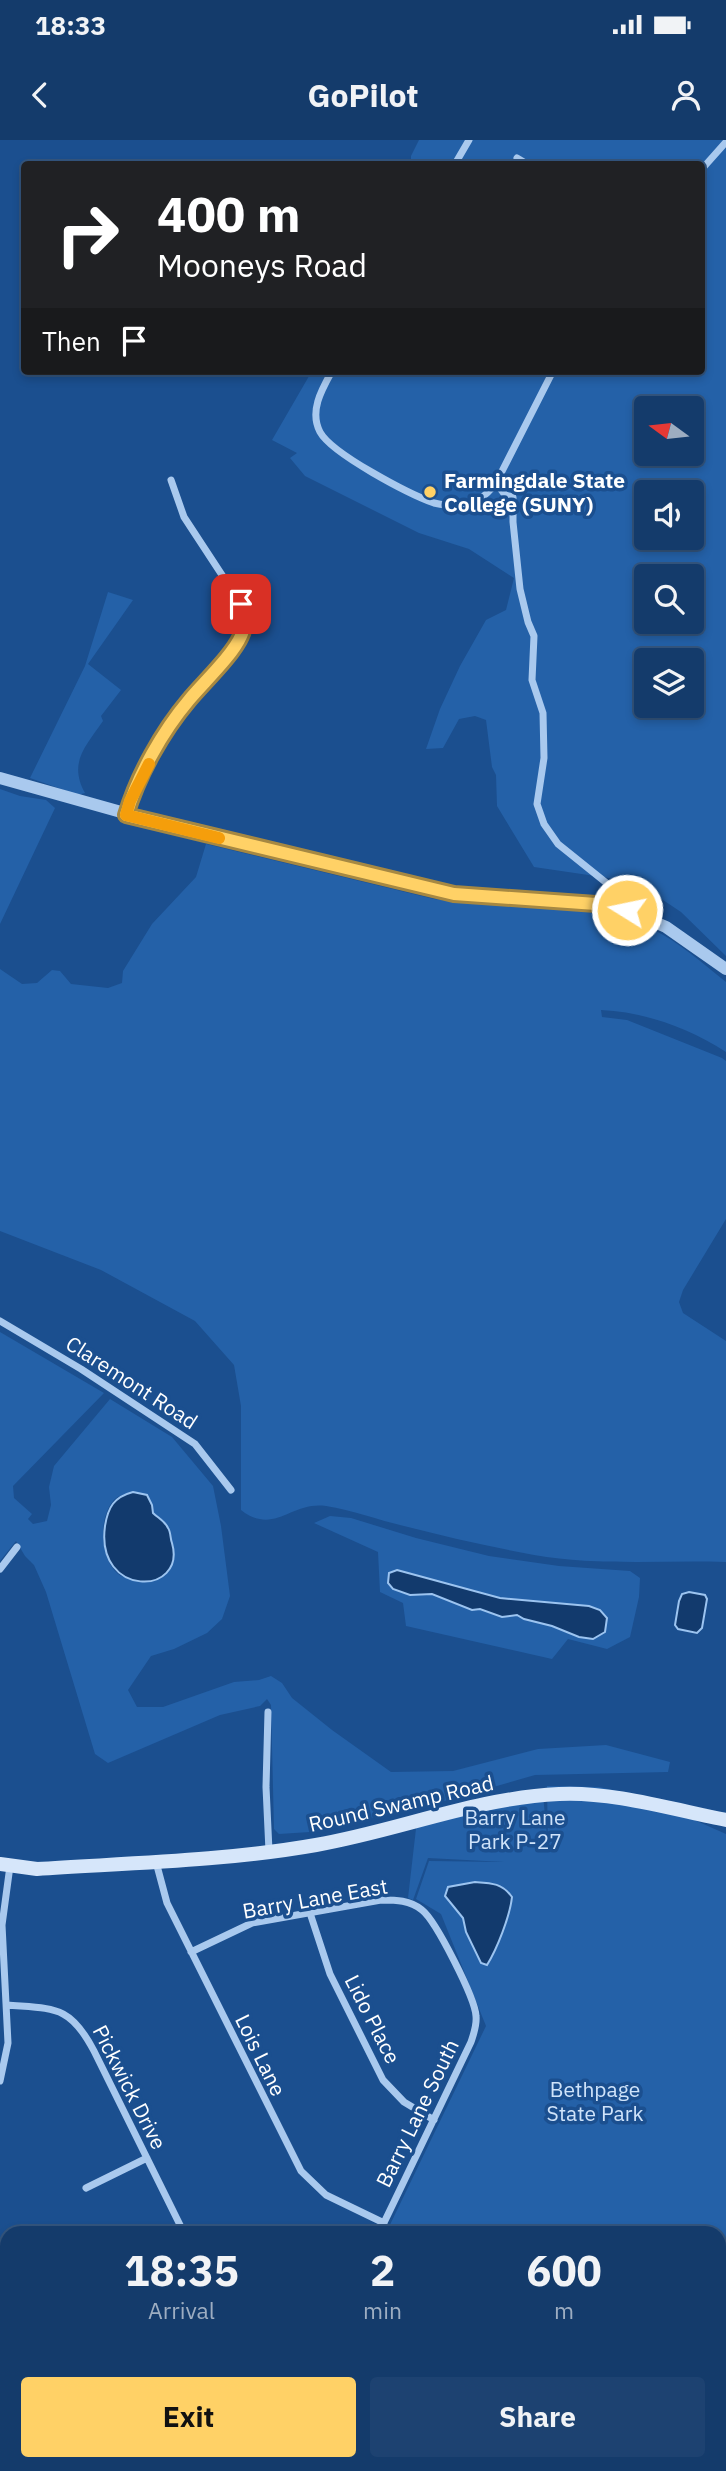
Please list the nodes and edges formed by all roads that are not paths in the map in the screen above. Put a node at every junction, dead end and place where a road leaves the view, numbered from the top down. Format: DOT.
graph roads {
  1 [pos="469,140"];
  2 [pos="726,142"];
  3 [pos="517,158"];
  4 [pos="457,161"];
  5 [pos="522,161"];
  6 [pos="705,166"];
  7 [pos="330,375"];
  8 [pos="551,375"];
  9 [pos="171,480"];
  10 [pos="496,483"];
  11 [pos="0,778"];
  12 [pos="126,815"];
  13 [pos="627,910"];
  14 [pos="726,970"];
  15 [pos="0,1321"];
  16 [pos="231,1489"];
  17 [pos="17,1548"];
  18 [pos="0,1570"];
  19 [pos="268,1712"];
  20 [pos="726,1820"];
  21 [pos="269,1851"];
  22 [pos="156,1861"];
  23 [pos="5,1865"];
  24 [pos="310,1913"];
  25 [pos="191,1952"];
  26 [pos="7,2005"];
  27 [pos="474,2006"];
  28 [pos="0,2081"];
  29 [pos="434,2120"];
  30 [pos="147,2158"];
  31 [pos="86,2188"];
  32 [pos="384,2223"];
  33 [pos="181,2226"];
  34 [pos="382,2226"];
  1 -- 4 [label="street"];
  2 -- 6 [label="street"];
  3 -- 5 [label="street"];
  7 -- 10 [label="street"];
  8 -- 10 [label="street"];
  9 -- 12 [label="street"];
  10 -- 13 [label="street"];
  11 -- 12 [label="street"];
  12 -- 13 [label="street"];
  13 -- 14 [label="street"];
  15 -- 16 [label="street, Claremont Road"];
  17 -- 18 [label="street"];
  19 -- 21 [label="street"];
  20 -- 21 [label="main road, Round Swamp Road"];
  21 -- 22 [label="main road, Round Swamp Road"];
  22 -- 23 [label="main road, Round Swamp Road"];
  22 -- 25 [label="street, Lois Lane"];
  23 -- 26 [label="street"];
  24 -- 25 [label="street, Barry Lane East"];
  24 -- 27 [label="street, Barry Lane East"];
  24 -- 29 [label="street, Lido Place"];
  25 -- 32 [label="street, Lois Lane"];
  26 -- 28 [label="street"];
  26 -- 30 [label="street, Pickwick Drive"];
  27 -- 29 [label="street, Barry Lane South"];
  29 -- 32 [label="street, Barry Lane South"];
  30 -- 31 [label="street"];
  30 -- 33 [label="street, Pickwick Drive"];
  32 -- 34 [label="street, Barry Lane South"];
}
